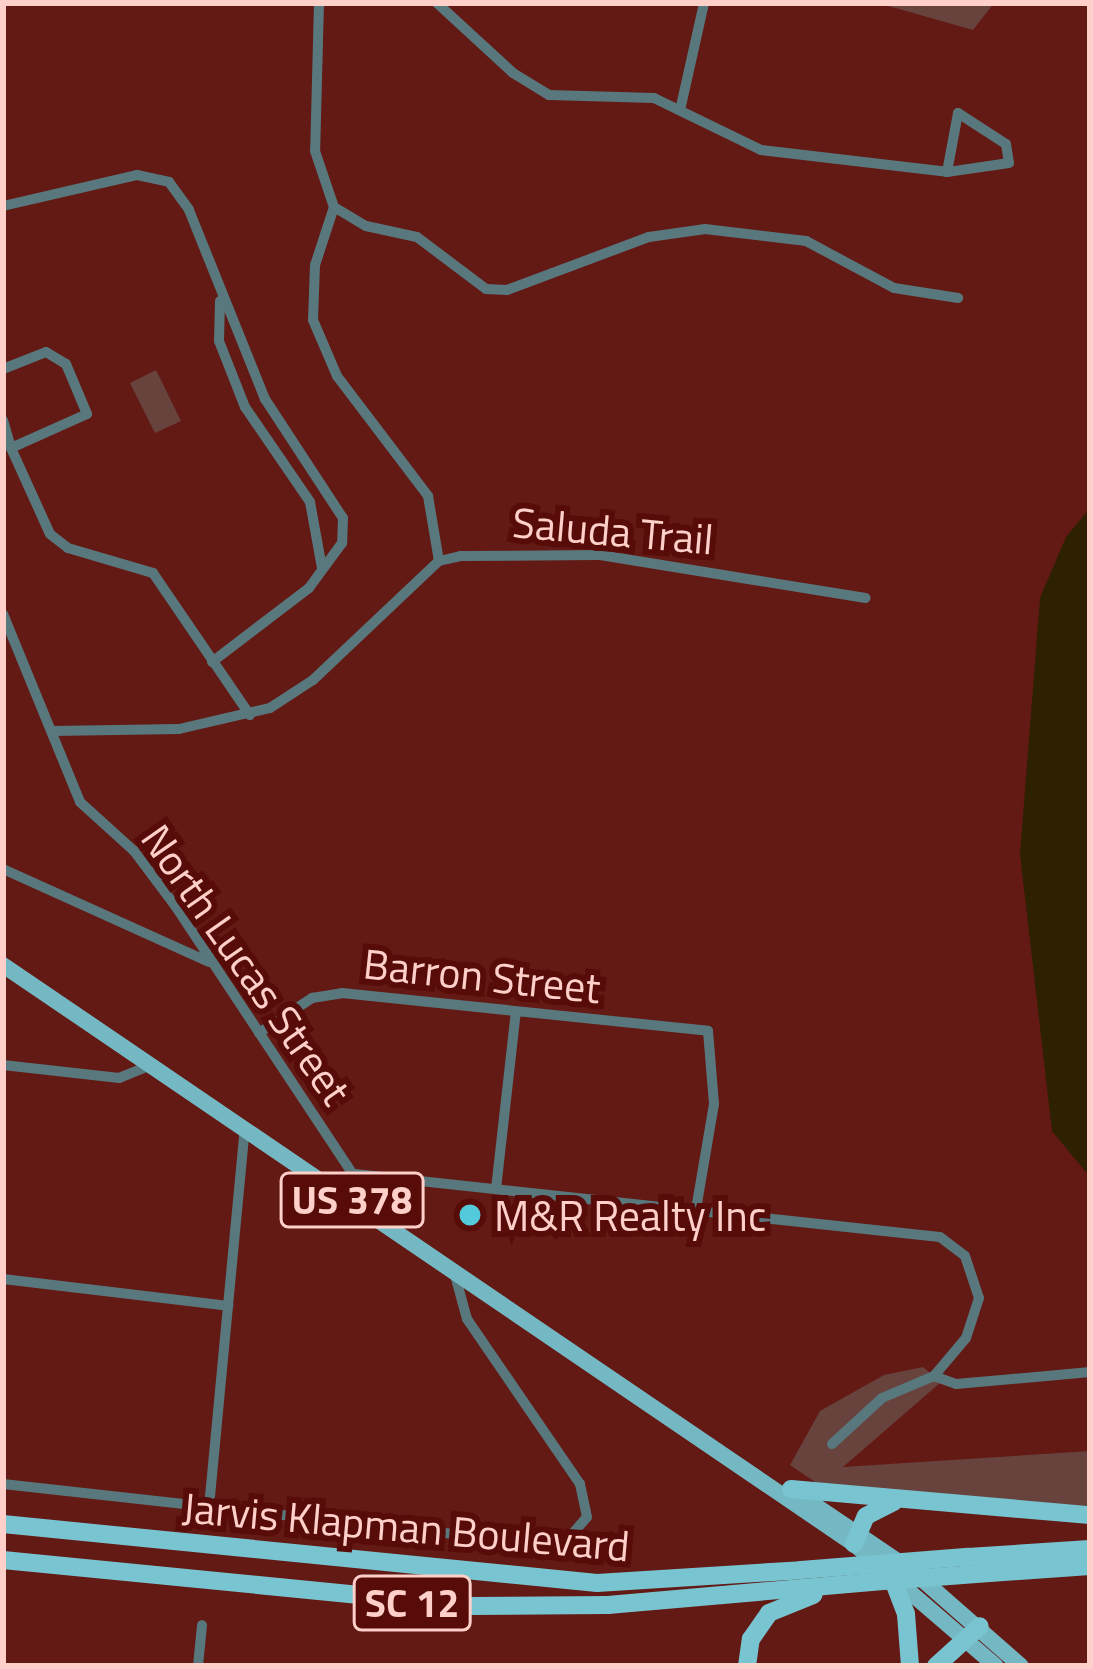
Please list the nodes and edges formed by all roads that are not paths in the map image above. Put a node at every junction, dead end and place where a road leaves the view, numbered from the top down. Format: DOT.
graph roads {
  1 [pos="319,3"];
  2 [pos="437,3"];
  3 [pos="704,3"];
  4 [pos="681,106"];
  5 [pos="947,172"];
  6 [pos="3,206"];
  7 [pos="334,208"];
  8 [pos="958,298"];
  9 [pos="220,301"];
  10 [pos="3,369"];
  11 [pos="3,420"];
  12 [pos="11,448"];
  13 [pos="439,561"];
  14 [pos="322,570"];
  15 [pos="866,598"];
  16 [pos="3,614"];
  17 [pos="212,662"];
  18 [pos="250,715"];
  19 [pos="52,731"];
  20 [pos="3,869"];
  21 [pos="212,964"];
  22 [pos="3,965"];
  23 [pos="516,1012"];
  24 [pos="259,1033"];
  25 [pos="3,1065"];
  26 [pos="152,1065"];
  27 [pos="245,1128"];
  28 [pos="355,1174"];
  29 [pos="496,1189"];
  30 [pos="696,1209"];
  31 [pos="384,1221"];
  32 [pos="454,1270"];
  33 [pos="3,1280"];
  34 [pos="228,1306"];
  35 [pos="1090,1372"];
  36 [pos="934,1376"];
  37 [pos="699,1438"];
  38 [pos="832,1444"];
  39 [pos="3,1484"];
  40 [pos="790,1489"];
  41 [pos="898,1501"];
  42 [pos="209,1507"];
  43 [pos="3,1514"];
  44 [pos="1090,1515"];
  45 [pos="3,1524"];
  46 [pos="106,1535"];
  47 [pos="857,1537"];
  48 [pos="1090,1549"];
  49 [pos="3,1560"];
  50 [pos="1090,1566"];
  51 [pos="886,1576"];
  52 [pos="825,1588"];
  53 [pos="202,1625"];
  54 [pos="973,1633"];
  55 [pos="198,1666"];
  56 [pos="747,1666"];
  57 [pos="910,1666"];
  58 [pos="936,1666"];
  59 [pos="996,1666"];
  60 [pos="1021,1666"];
  1 -- 7 [label="street"];
  2 -- 4 [label="street"];
  3 -- 4 [label="street"];
  4 -- 5 [label="street"];
  5 -- 5 [label="street"];
  6 -- 9 [label="street"];
  7 -- 8 [label="street"];
  7 -- 13 [label="street"];
  9 -- 14 [label="street"];
  9 -- 14 [label="street"];
  10 -- 12 [label="street"];
  11 -- 12 [label="street"];
  12 -- 17 [label="street"];
  13 -- 15 [label="street, Saluda Trail"];
  13 -- 18 [label="street"];
  14 -- 17 [label="street"];
  16 -- 19 [label="street, North Lucas Street"];
  17 -- 18 [label="street"];
  18 -- 19 [label="street"];
  19 -- 21 [label="street, North Lucas Street"];
  20 -- 21 [label="street"];
  21 -- 24 [label="street, North Lucas Street"];
  22 -- 26 [label="main road, US 378"];
  23 -- 24 [label="street, Barron Street"];
  23 -- 29 [label="street"];
  23 -- 30 [label="street, Barron Street"];
  24 -- 28 [label="street, North Lucas Street"];
  25 -- 26 [label="street"];
  26 -- 27 [label="main road, US 378"];
  27 -- 31 [label="main road, US 378"];
  27 -- 34 [label="street"];
  28 -- 29 [label="street"];
  28 -- 31 [label="street, North Lucas Street"];
  29 -- 30 [label="street"];
  30 -- 36 [label="street"];
  31 -- 32 [label="main road, US 378"];
  32 -- 37 [label="main road, US 378"];
  32 -- 42 [label="street"];
  33 -- 34 [label="street"];
  34 -- 42 [label="street"];
  35 -- 36 [label="street"];
  36 -- 38 [label="street"];
  37 -- 40 [label="main road, US 378"];
  37 -- 47 [label="main road, US 378"];
  39 -- 42 [label="street"];
  40 -- 41 [label="highway"];
  40 -- 47 [label="main road, US 378"];
  41 -- 44 [label="highway"];
  41 -- 47 [label="highway"];
  43 -- 46 [label="highway"];
  45 -- 46 [label="highway, Jarvis Klapman Boulevard / SC 12"];
  46 -- 48 [label="highway, Jarvis Klapman Boulevard / SC 12, bridge"];
  47 -- 51 [label="main road, US 378"];
  47 -- 54 [label="main road, US 378"];
  49 -- 52 [label="highway, Jarvis Klapman Boulevard / SC 12"];
  50 -- 51 [label="highway, bridge"];
  51 -- 52 [label="highway"];
  51 -- 54 [label="main road, US 378"];
  51 -- 57 [label="highway"];
  52 -- 56 [label="highway"];
  53 -- 55 [label="street"];
  54 -- 58 [label="highway"];
  54 -- 59 [label="main road, US 378"];
  54 -- 60 [label="main road, US 378"];
}
